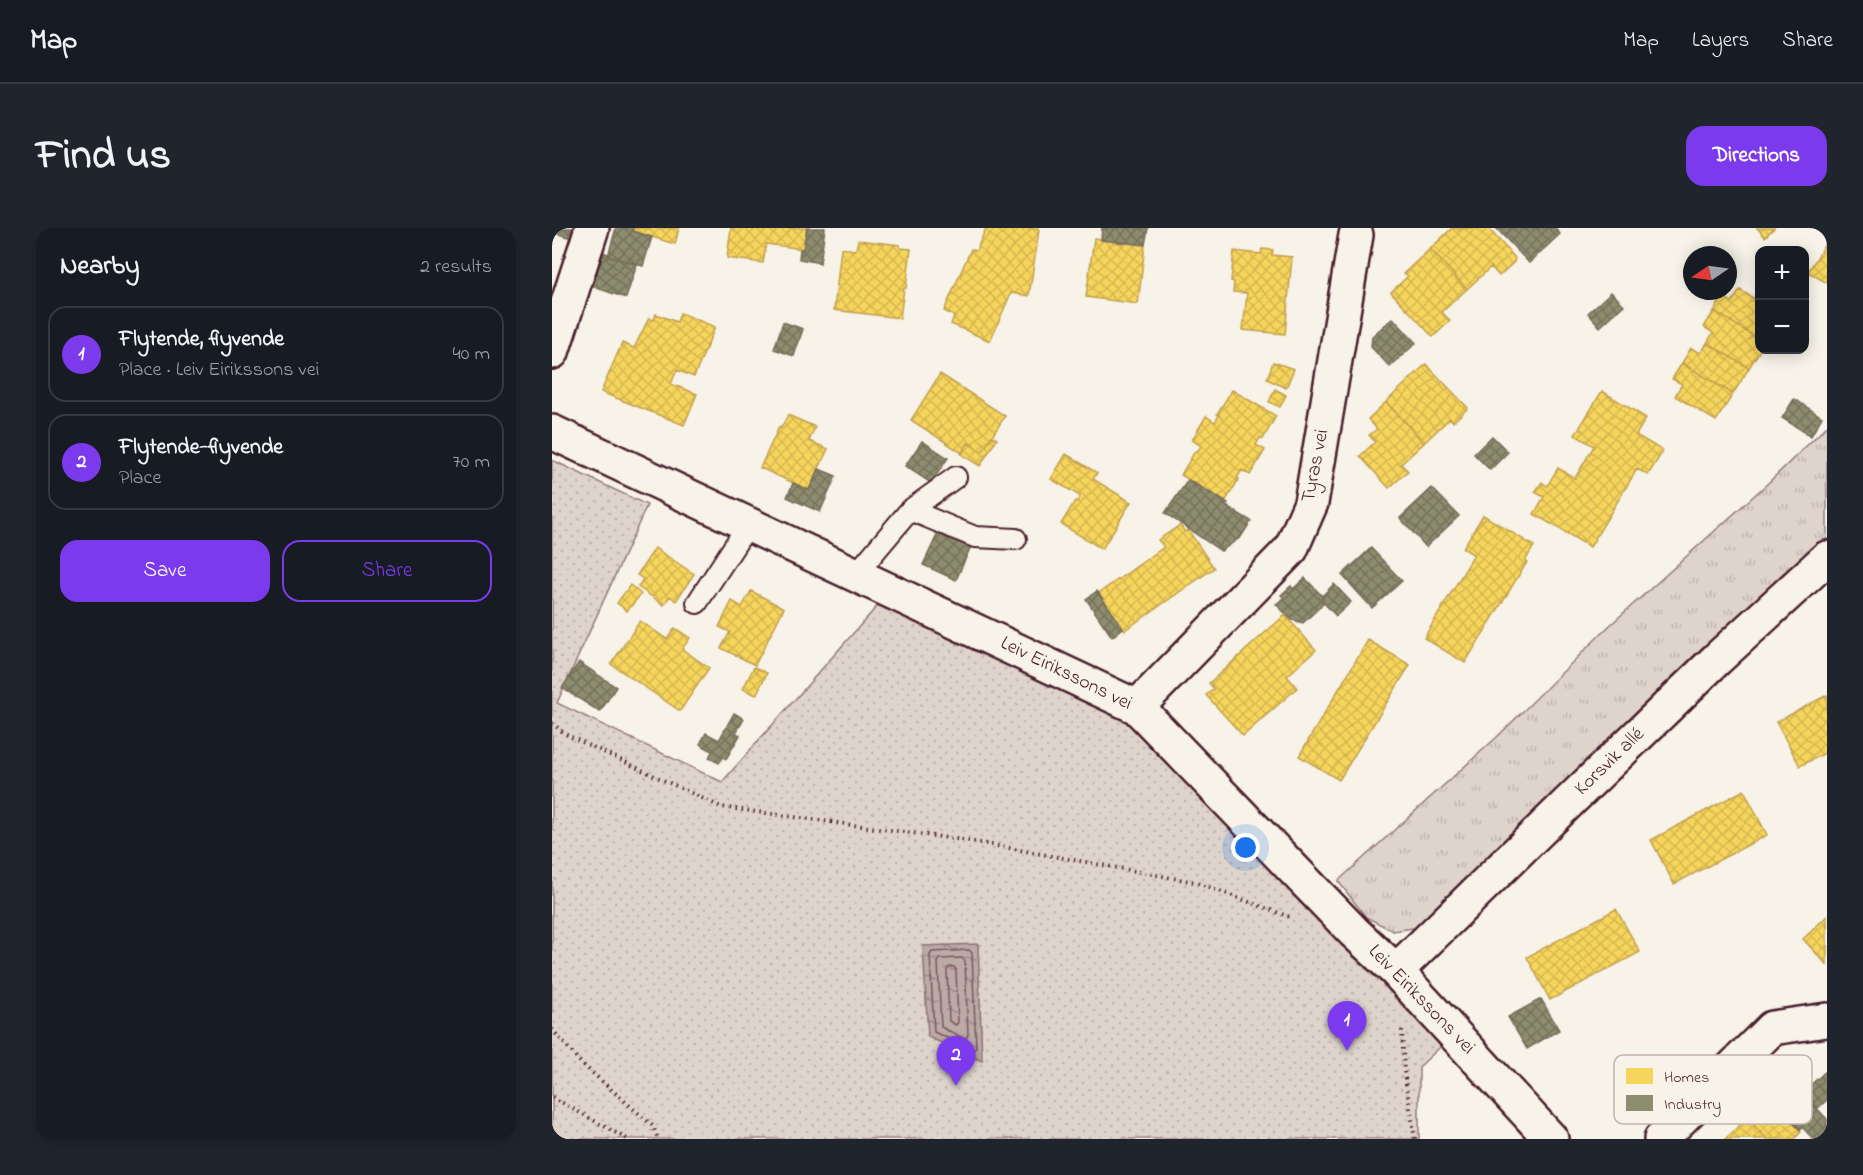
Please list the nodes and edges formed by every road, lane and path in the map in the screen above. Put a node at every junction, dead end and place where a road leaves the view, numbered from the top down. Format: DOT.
graph roads {
  1 [pos="592,228"];
  2 [pos="1358,230"];
  3 [pos="552,352"];
  4 [pos="552,432"];
  5 [pos="956,477"];
  6 [pos="910,510"];
  7 [pos="748,525"];
  8 [pos="1016,538"];
  9 [pos="1827,558"];
  10 [pos="856,574"];
  11 [pos="697,603"];
  12 [pos="1137,707"];
  13 [pos="552,723"];
  14 [pos="1300,921"];
  15 [pos="1396,971"];
  16 [pos="1419,996"];
  17 [pos="1827,1020"];
  18 [pos="552,1029"];
  19 [pos="1745,1055"];
  20 [pos="552,1097"];
  21 [pos="1676,1124"];
  22 [pos="627,1139"];
  23 [pos="658,1139"];
  24 [pos="1415,1139"];
  25 [pos="1551,1139"];
  26 [pos="1661,1139"];
  1 -- 3 [label="street"];
  2 -- 12 [label="street, Tyras vei"];
  4 -- 7 [label="street, Leiv Eirikssons vei"];
  5 -- 6 [label="lane"];
  6 -- 8 [label="lane"];
  6 -- 10 [label="lane"];
  7 -- 10 [label="street, Leiv Eirikssons vei"];
  7 -- 11 [label="lane"];
  9 -- 15 [label="street, Korsvik allé"];
  10 -- 12 [label="street, Leiv Eirikssons vei"];
  12 -- 15 [label="street, Leiv Eirikssons vei"];
  13 -- 14 [label="path"];
  15 -- 16 [label="street, Leiv Eirikssons vei"];
  16 -- 24 [label="path"];
  16 -- 25 [label="street, Leiv Eirikssons vei"];
  17 -- 19 [label="street"];
  18 -- 23 [label="path"];
  20 -- 22 [label="path"];
  21 -- 26 [label="street"];
}
